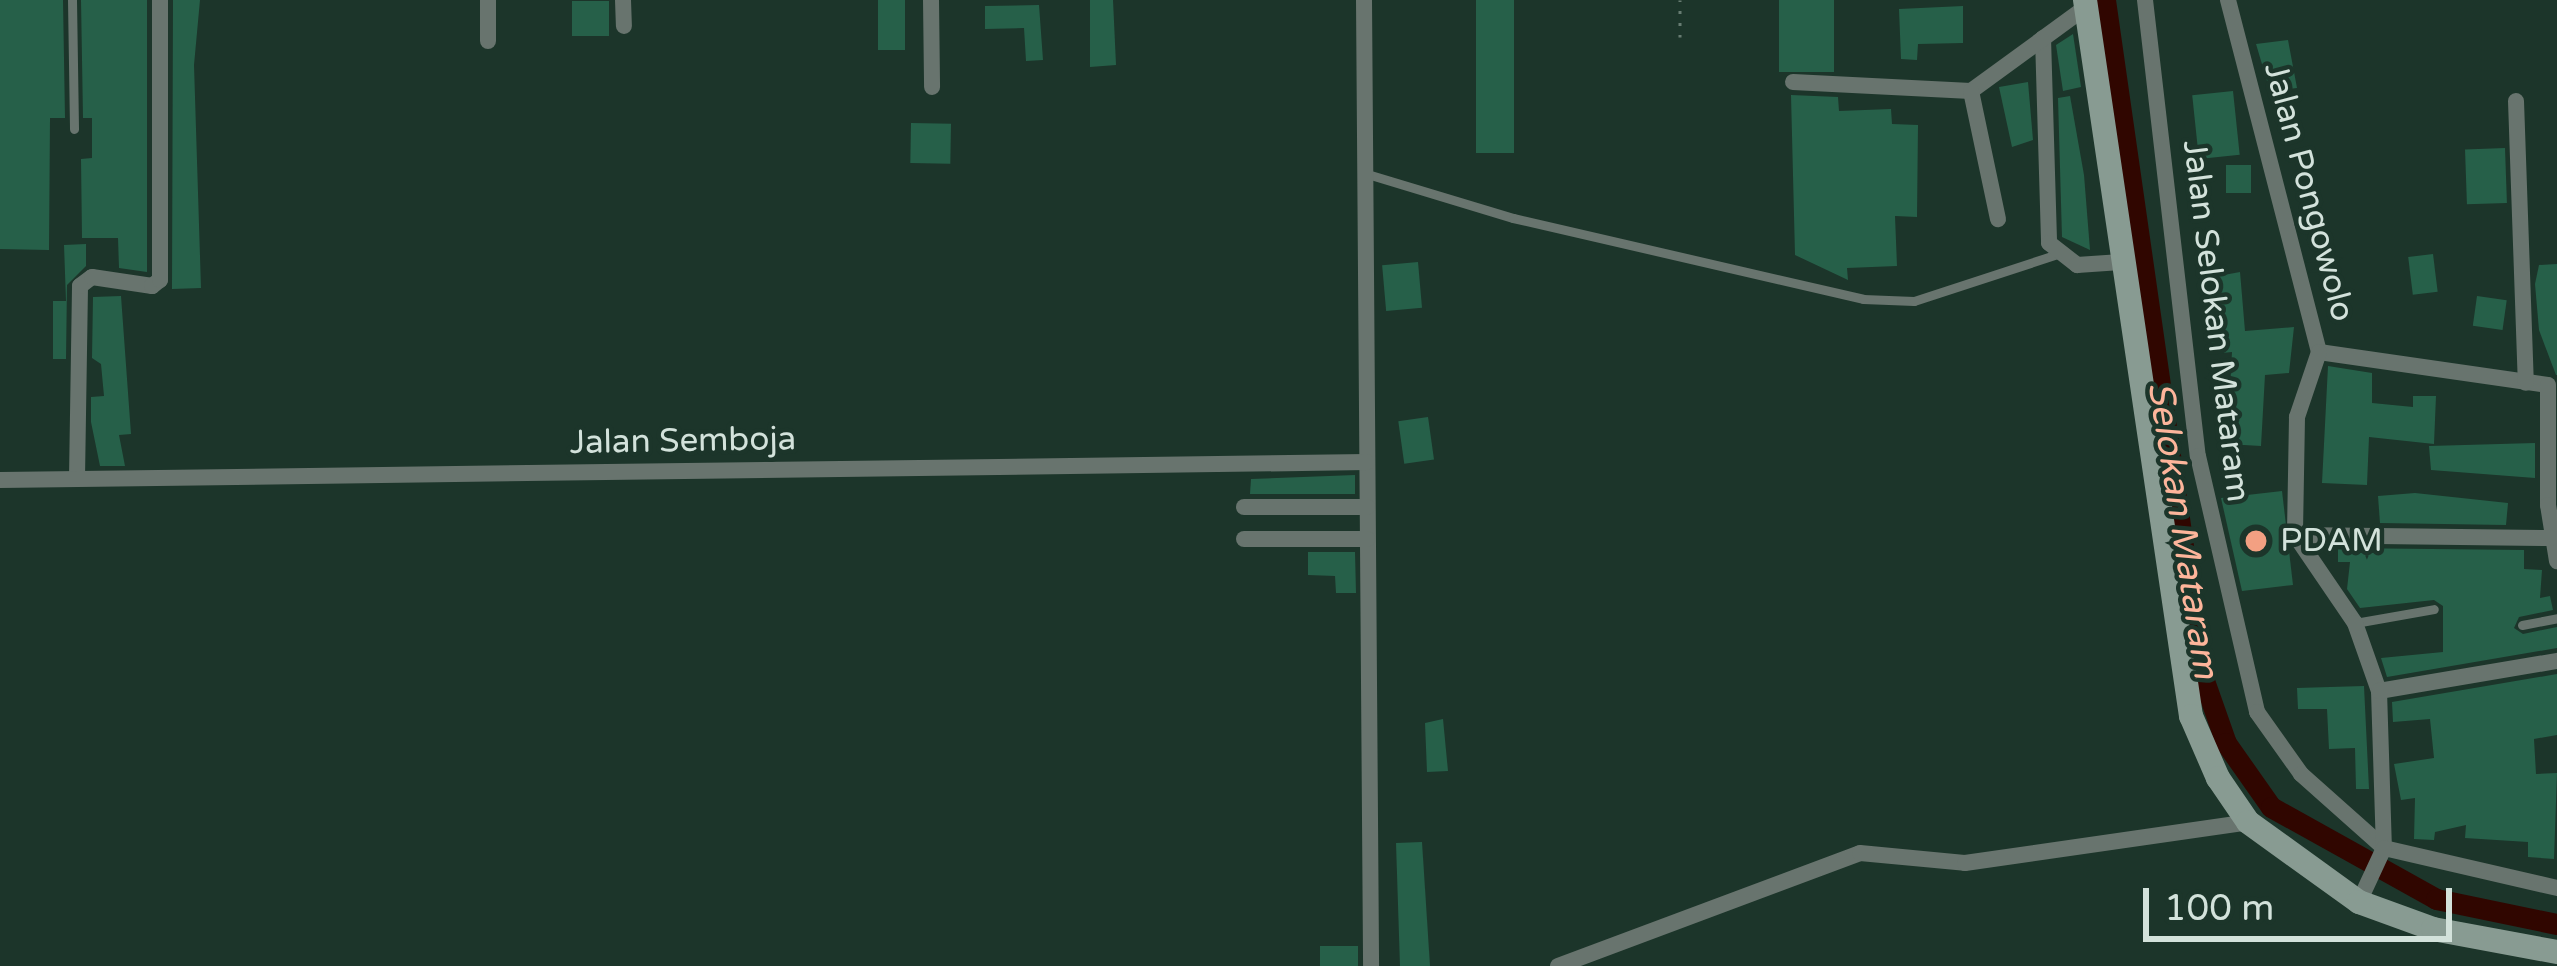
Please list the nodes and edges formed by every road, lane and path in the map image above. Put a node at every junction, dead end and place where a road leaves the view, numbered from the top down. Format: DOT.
graph roads {
  1 [pos="72,0"];
  2 [pos="160,0"];
  3 [pos="488,0"];
  4 [pos="623,0"];
  5 [pos="931,0"];
  6 [pos="1364,0"];
  7 [pos="1680,0"];
  8 [pos="2145,0"];
  9 [pos="2228,0"];
  10 [pos="2085,3"];
  11 [pos="624,26"];
  12 [pos="1680,38"];
  13 [pos="2043,38"];
  14 [pos="488,41"];
  15 [pos="1792,82"];
  16 [pos="932,87"];
  17 [pos="1971,91"];
  18 [pos="2516,101"];
  19 [pos="74,129"];
  20 [pos="1364,172"];
  21 [pos="1998,219"];
  22 [pos="2058,254"];
  23 [pos="2121,262"];
  24 [pos="2319,352"];
  25 [pos="2526,383"];
  26 [pos="2552,384"];
  27 [pos="2553,445"];
  28 [pos="1367,463"];
  29 [pos="77,478"];
  30 [pos="0,479"];
  31 [pos="1244,507"];
  32 [pos="1367,507"];
  33 [pos="2295,535"];
  34 [pos="2550,538"];
  35 [pos="1244,539"];
  36 [pos="1367,539"];
  37 [pos="2557,561"];
  38 [pos="2434,608"];
  39 [pos="2557,618"];
  40 [pos="2356,623"];
  41 [pos="2522,625"];
  42 [pos="2557,661"];
  43 [pos="2379,691"];
  44 [pos="2248,822"];
  45 [pos="2380,856"];
  46 [pos="2557,888"];
  47 [pos="2362,894"];
  48 [pos="2557,952"];
  49 [pos="1371,966"];
  50 [pos="1558,966"];
  1 -- 19 [label="lane"];
  2 -- 29 [label="street"];
  3 -- 14 [label="street"];
  4 -- 11 [label="street"];
  5 -- 16 [label="street"];
  6 -- 20 [label="street"];
  7 -- 12 [label="path"];
  8 -- 45 [label="street, Jalan Selokan Mataram"];
  9 -- 24 [label="street, Jalan Pongowolo"];
  10 -- 13 [label="street"];
  10 -- 23 [label="street"];
  13 -- 17 [label="street"];
  13 -- 22 [label="street"];
  15 -- 17 [label="street"];
  17 -- 21 [label="street"];
  18 -- 25 [label="street"];
  20 -- 22 [label="lane"];
  20 -- 28 [label="street"];
  22 -- 23 [label="street"];
  23 -- 44 [label="street"];
  24 -- 25 [label="street, Jalan Pongowolo"];
  24 -- 33 [label="street"];
  25 -- 26 [label="street, Jalan Pongowolo"];
  26 -- 27 [label="street, Jalan Pongowolo"];
  27 -- 34 [label="street, Jalan Pongowolo"];
  28 -- 29 [label="street, Jalan Semboja"];
  28 -- 32 [label="street"];
  29 -- 30 [label="street, Jalan Semboja"];
  31 -- 32 [label="street"];
  32 -- 36 [label="street"];
  33 -- 34 [label="street"];
  33 -- 40 [label="street"];
  34 -- 37 [label="street, Jalan Pongowolo"];
  35 -- 36 [label="street"];
  36 -- 49 [label="street"];
  38 -- 40 [label="lane"];
  39 -- 41 [label="lane"];
  40 -- 43 [label="street"];
  42 -- 43 [label="street"];
  43 -- 45 [label="street"];
  44 -- 47 [label="street"];
  44 -- 50 [label="street"];
  45 -- 46 [label="street, Jalan Selokan Mataram"];
  45 -- 47 [label="street"];
  47 -- 48 [label="street"];
}
